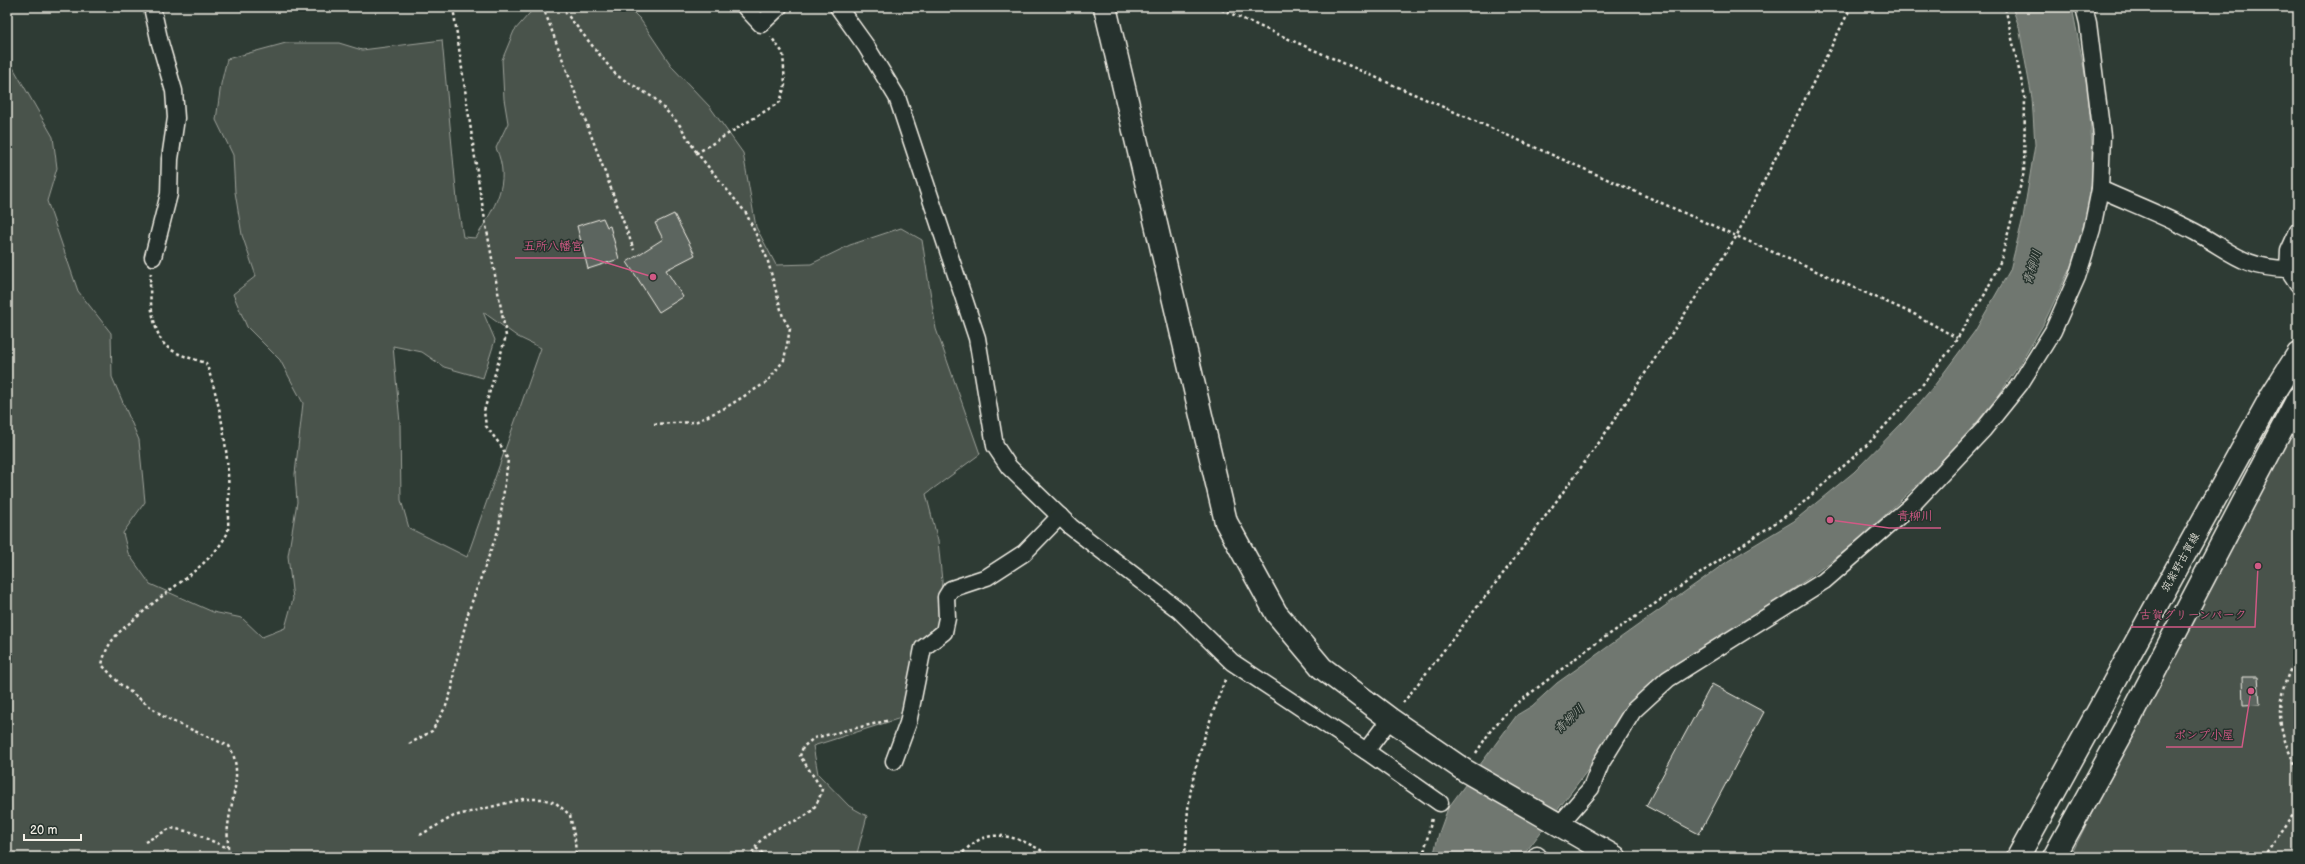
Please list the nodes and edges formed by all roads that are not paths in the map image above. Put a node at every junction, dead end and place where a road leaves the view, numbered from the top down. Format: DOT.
graph roads {
  1 [pos="152,7"];
  2 [pos="746,7"];
  3 [pos="780,7"];
  4 [pos="838,7"];
  5 [pos="1105,7"];
  6 [pos="2084,7"];
  7 [pos="2100,189"];
  8 [pos="2298,231"];
  9 [pos="153,257"];
  10 [pos="2288,269"];
  11 [pos="2298,284"];
  12 [pos="2298,354"];
  13 [pos="2298,398"];
  14 [pos="1060,516"];
  15 [pos="1390,719"];
  16 [pos="1366,751"];
  17 [pos="894,761"];
  18 [pos="1440,803"];
  19 [pos="1554,820"];
  20 [pos="1615,857"];
  21 [pos="2018,857"];
  22 [pos="2054,857"];
  1 -- 9 [label="street"];
  2 -- 3 [label="street"];
  4 -- 14 [label="street"];
  5 -- 15 [label="main road"];
  6 -- 7 [label="street"];
  7 -- 10 [label="street"];
  7 -- 19 [label="street"];
  8 -- 10 [label="street"];
  10 -- 11 [label="street"];
  12 -- 21 [label="main road, 筑紫野古賀線"];
  13 -- 22 [label="main road"];
  14 -- 16 [label="street"];
  14 -- 17 [label="street"];
  15 -- 16 [label="street"];
  15 -- 19 [label="main road"];
  16 -- 18 [label="street"];
  19 -- 20 [label="main road"];
}
